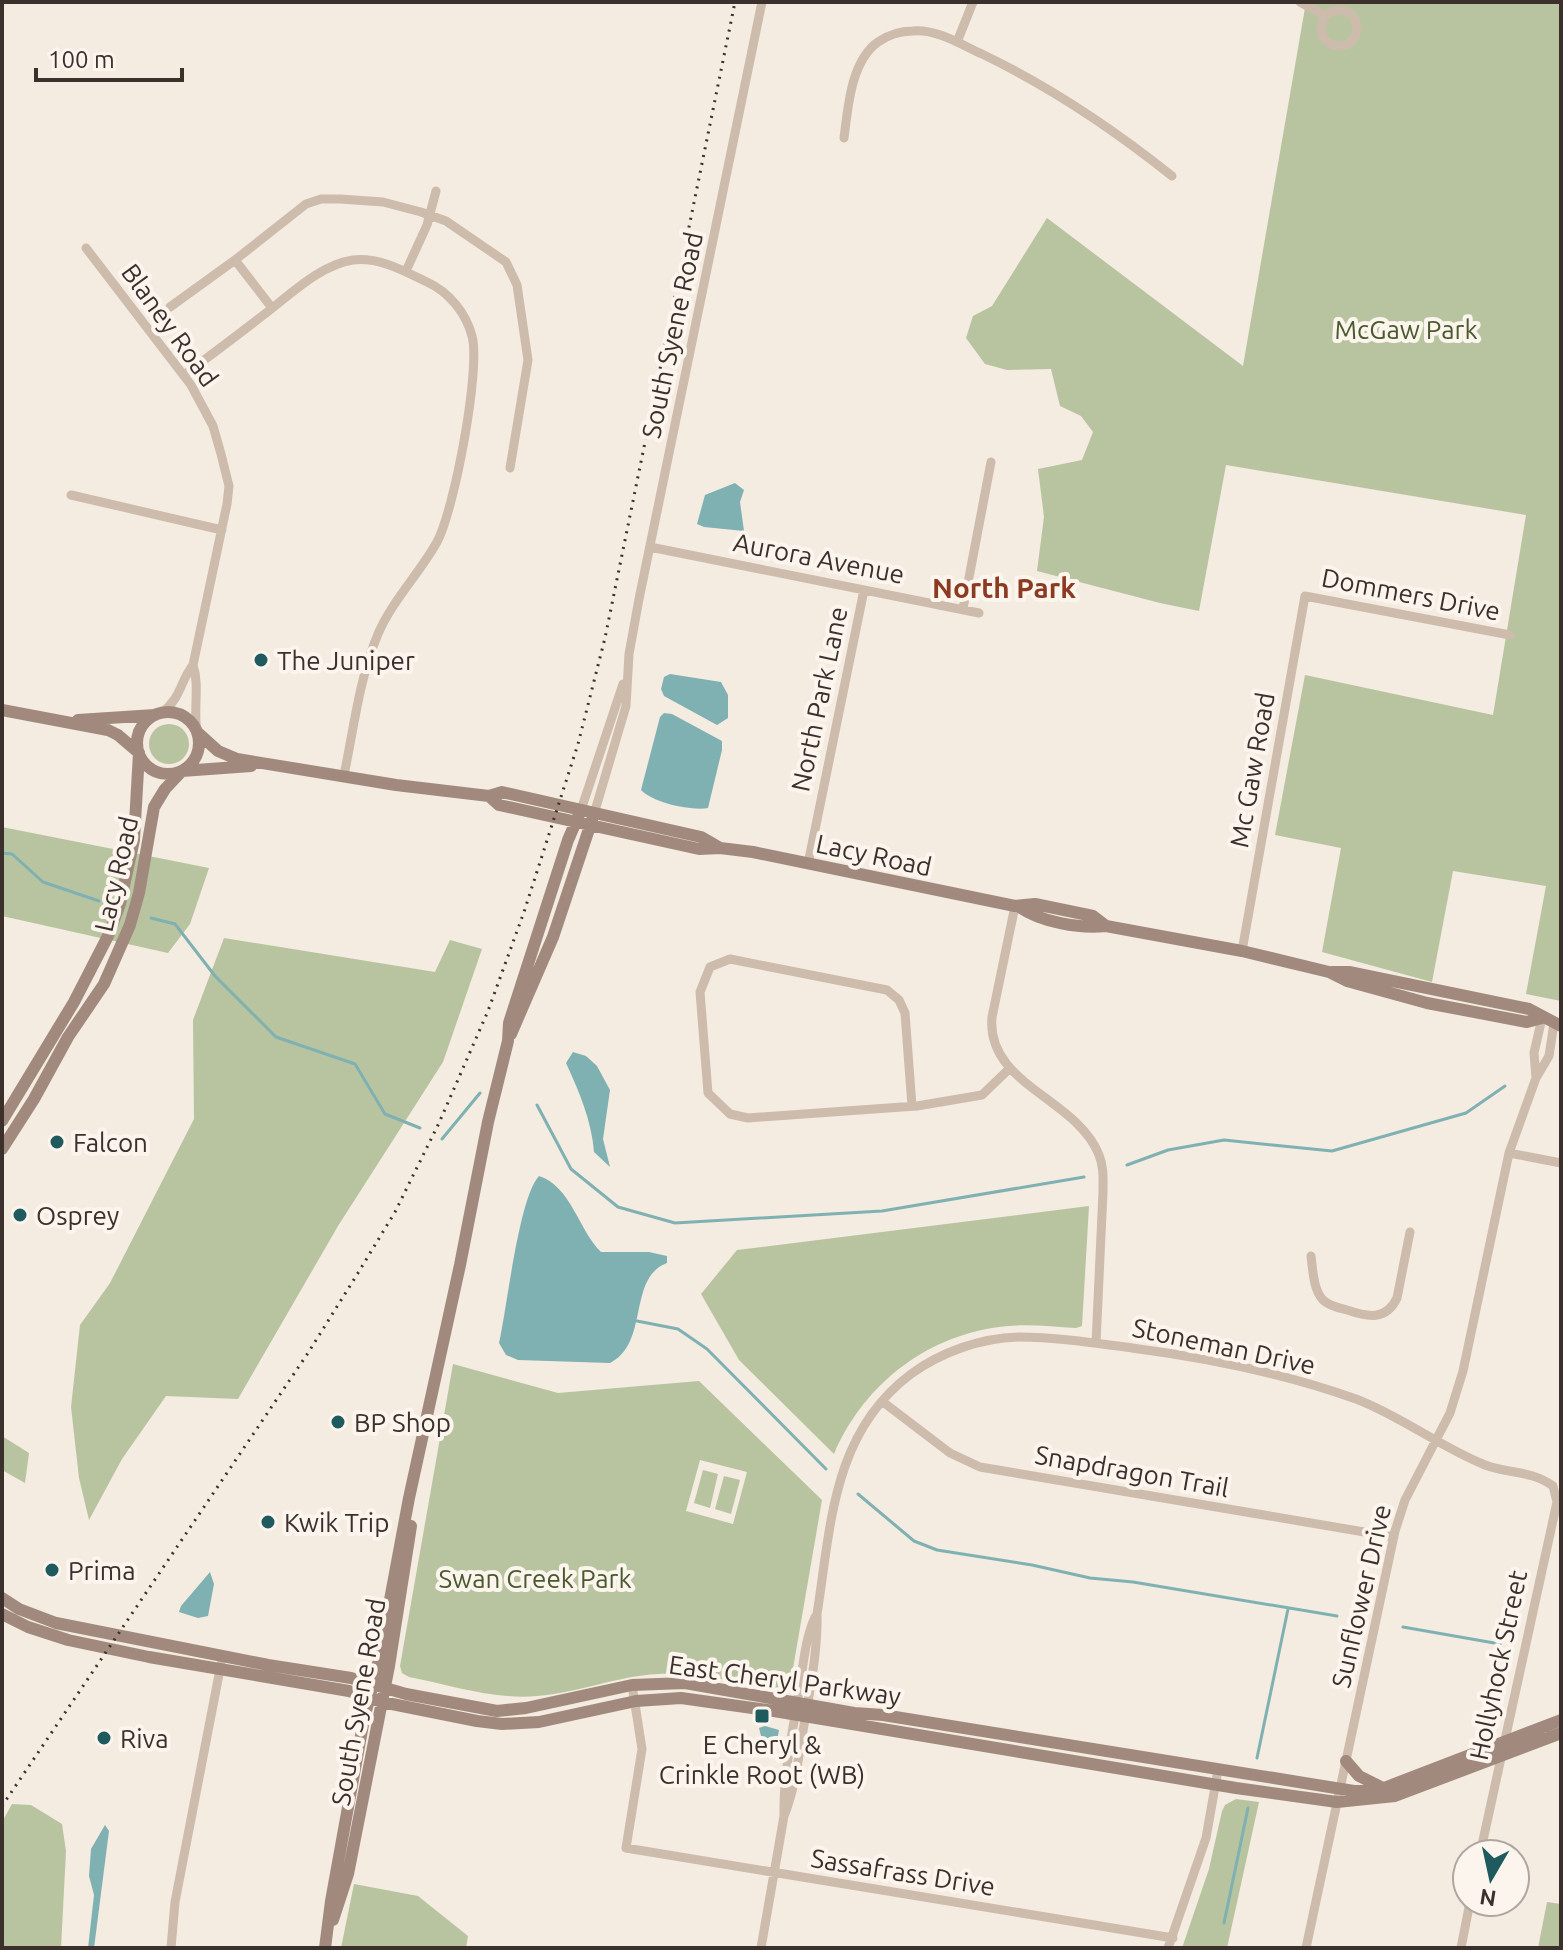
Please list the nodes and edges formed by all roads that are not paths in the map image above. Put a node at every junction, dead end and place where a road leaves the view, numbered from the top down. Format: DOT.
graph roads {
  1 [pos="762,2"];
  2 [pos="973,2"];
  3 [pos="1300,2"];
  4 [pos="1325,16"];
  5 [pos="957,42"];
  6 [pos="844,138"];
  7 [pos="1172,176"];
  8 [pos="436,191"];
  9 [pos="430,215"];
  10 [pos="86,248"];
  11 [pos="235,260"];
  12 [pos="406,271"];
  13 [pos="170,307"];
  14 [pos="272,308"];
  15 [pos="184,375"];
  16 [pos="991,462"];
  17 [pos="510,468"];
  18 [pos="71,495"];
  19 [pos="222,530"];
  20 [pos="650,547"];
  21 [pos="864,590"];
  22 [pos="1305,596"];
  23 [pos="963,609"];
  24 [pos="979,613"];
  25 [pos="1510,635"];
  26 [pos="193,665"];
  27 [pos="626,677"];
  28 [pos="2,710"];
  29 [pos="159,714"];
  30 [pos="67,720"];
  31 [pos="197,732"];
  32 [pos="139,753"];
  33 [pos="270,765"];
  34 [pos="182,771"];
  35 [pos="344,775"];
  36 [pos="578,816"];
  37 [pos="592,820"];
  38 [pos="808,864"];
  39 [pos="1016,906"];
  40 [pos="1242,951"];
  41 [pos="1552,1023"];
  42 [pos="508,1041"];
  43 [pos="1009,1069"];
  44 [pos="912,1106"];
  45 [pos="2,1121"];
  46 [pos="2,1149"];
  47 [pos="1509,1153"];
  48 [pos="1561,1163"];
  49 [pos="1410,1232"];
  50 [pos="1311,1256"];
  51 [pos="1096,1343"];
  52 [pos="883,1402"];
  53 [pos="1436,1440"];
  54 [pos="1553,1486"];
  55 [pos="1394,1537"];
  56 [pos="2,1598"];
  57 [pos="2,1614"];
  58 [pos="222,1662"];
  59 [pos="632,1685"];
  60 [pos="377,1693"];
  61 [pos="636,1701"];
  62 [pos="801,1710"];
  63 [pos="1561,1720"];
  64 [pos="1561,1733"];
  65 [pos="1504,1741"];
  66 [pos="1500,1757"];
  67 [pos="1346,1761"];
  68 [pos="1218,1770"];
  69 [pos="1216,1785"];
  70 [pos="1384,1788"];
  71 [pos="1339,1796"];
  72 [pos="1483,1838"];
  73 [pos="774,1873"];
  74 [pos="1467,1918"];
  75 [pos="1171,1943"];
  76 [pos="171,1948"];
  77 [pos="325,1948"];
  78 [pos="761,1948"];
  79 [pos="1306,1948"];
  80 [pos="1461,1948"];
  1 -- 20 [label="street, South Syene Road"];
  2 -- 5 [label="street"];
  3 -- 4 [label="street"];
  5 -- 6 [label="street"];
  5 -- 7 [label="street"];
  8 -- 9 [label="street"];
  9 -- 11 [label="street"];
  9 -- 12 [label="street"];
  9 -- 17 [label="street"];
  10 -- 15 [label="street, Blaney Road"];
  11 -- 13 [label="street"];
  11 -- 14 [label="street"];
  12 -- 14 [label="street"];
  12 -- 35 [label="street"];
  14 -- 15 [label="street"];
  15 -- 19 [label="street, Blaney Road"];
  16 -- 23 [label="street"];
  18 -- 19 [label="street"];
  19 -- 26 [label="street, Blaney Road"];
  20 -- 21 [label="street, Aurora Avenue"];
  20 -- 27 [label="street, South Syene Road"];
  21 -- 23 [label="street, Aurora Avenue"];
  21 -- 38 [label="street, North Park Lane"];
  22 -- 25 [label="street, Dommers Drive"];
  22 -- 40 [label="street, Mc Gaw Road"];
  23 -- 24 [label="street, Aurora Avenue"];
  26 -- 29 [label="street, Blaney Road"];
  26 -- 31 [label="street, Blaney Road"];
  27 -- 36 [label="street, South Syene Road"];
  27 -- 37 [label="street, South Syene Road"];
  28 -- 30 [label="street"];
  29 -- 30 [label="street"];
  29 -- 31 [label="street"];
  29 -- 32 [label="street"];
  30 -- 32 [label="street"];
  31 -- 33 [label="street, Lacy Road"];
  31 -- 34 [label="street"];
  32 -- 34 [label="street"];
  32 -- 45 [label="street, Lacy Road"];
  33 -- 34 [label="street, Lacy Road"];
  33 -- 35 [label="street, Lacy Road"];
  34 -- 46 [label="street, Lacy Road"];
  35 -- 36 [label="street, Lacy Road"];
  36 -- 37 [label="street, Lacy Road"];
  36 -- 42 [label="street, South Syene Road"];
  37 -- 38 [label="street, Lacy Road"];
  37 -- 42 [label="street, South Syene Road"];
  38 -- 39 [label="street, Lacy Road"];
  39 -- 40 [label="street, Lacy Road"];
  39 -- 43 [label="street"];
  40 -- 41 [label="street, Lacy Road"];
  41 -- 47 [label="street, Sunflower Drive"];
  42 -- 60 [label="street, South Syene Road"];
  43 -- 44 [label="street"];
  43 -- 51 [label="street"];
  44 -- 44 [label="street"];
  47 -- 48 [label="street"];
  47 -- 53 [label="street, Sunflower Drive"];
  49 -- 50 [label="street"];
  51 -- 52 [label="street, Stoneman Drive"];
  51 -- 53 [label="street, Stoneman Drive"];
  52 -- 55 [label="street, Snapdragon Trail"];
  52 -- 62 [label="street, Stoneman Drive"];
  53 -- 54 [label="street, Stoneman Drive"];
  53 -- 55 [label="street, Sunflower Drive"];
  54 -- 65 [label="street, Hollyhock Street"];
  55 -- 67 [label="street, Sunflower Drive"];
  56 -- 58 [label="street, East Cheryl Parkway"];
  57 -- 58 [label="street, East Cheryl Parkway"];
  58 -- 60 [label="street, East Cheryl Parkway"];
  58 -- 76 [label="street"];
  59 -- 60 [label="street, East Cheryl Parkway"];
  59 -- 61 [label="street"];
  59 -- 62 [label="street, East Cheryl Parkway"];
  60 -- 61 [label="street, East Cheryl Parkway"];
  60 -- 77 [label="street, South Syene Road"];
  61 -- 62 [label="street, East Cheryl Parkway"];
  61 -- 73 [label="street, Sassafrass Drive"];
  62 -- 68 [label="street, East Cheryl Parkway"];
  62 -- 69 [label="street, East Cheryl Parkway"];
  62 -- 73 [label="street, Stoneman Drive"];
  63 -- 65 [label="street, East Cheryl Parkway"];
  64 -- 66 [label="street, East Cheryl Parkway"];
  65 -- 66 [label="street, Hollyhock Street"];
  65 -- 70 [label="street, East Cheryl Parkway"];
  66 -- 71 [label="street, East Cheryl Parkway"];
  66 -- 72 [label="street, Hollyhock Street"];
  67 -- 70 [label="street"];
  67 -- 71 [label="street, Sunflower Drive"];
  68 -- 69 [label="street"];
  68 -- 71 [label="street, East Cheryl Parkway"];
  69 -- 71 [label="street, East Cheryl Parkway"];
  69 -- 75 [label="street"];
  70 -- 71 [label="street, East Cheryl Parkway"];
  71 -- 79 [label="street, Sunflower Drive"];
  73 -- 75 [label="street, Sassafrass Drive"];
  73 -- 78 [label="street, Stoneman Drive"];
  74 -- 80 [label="street"];
}
